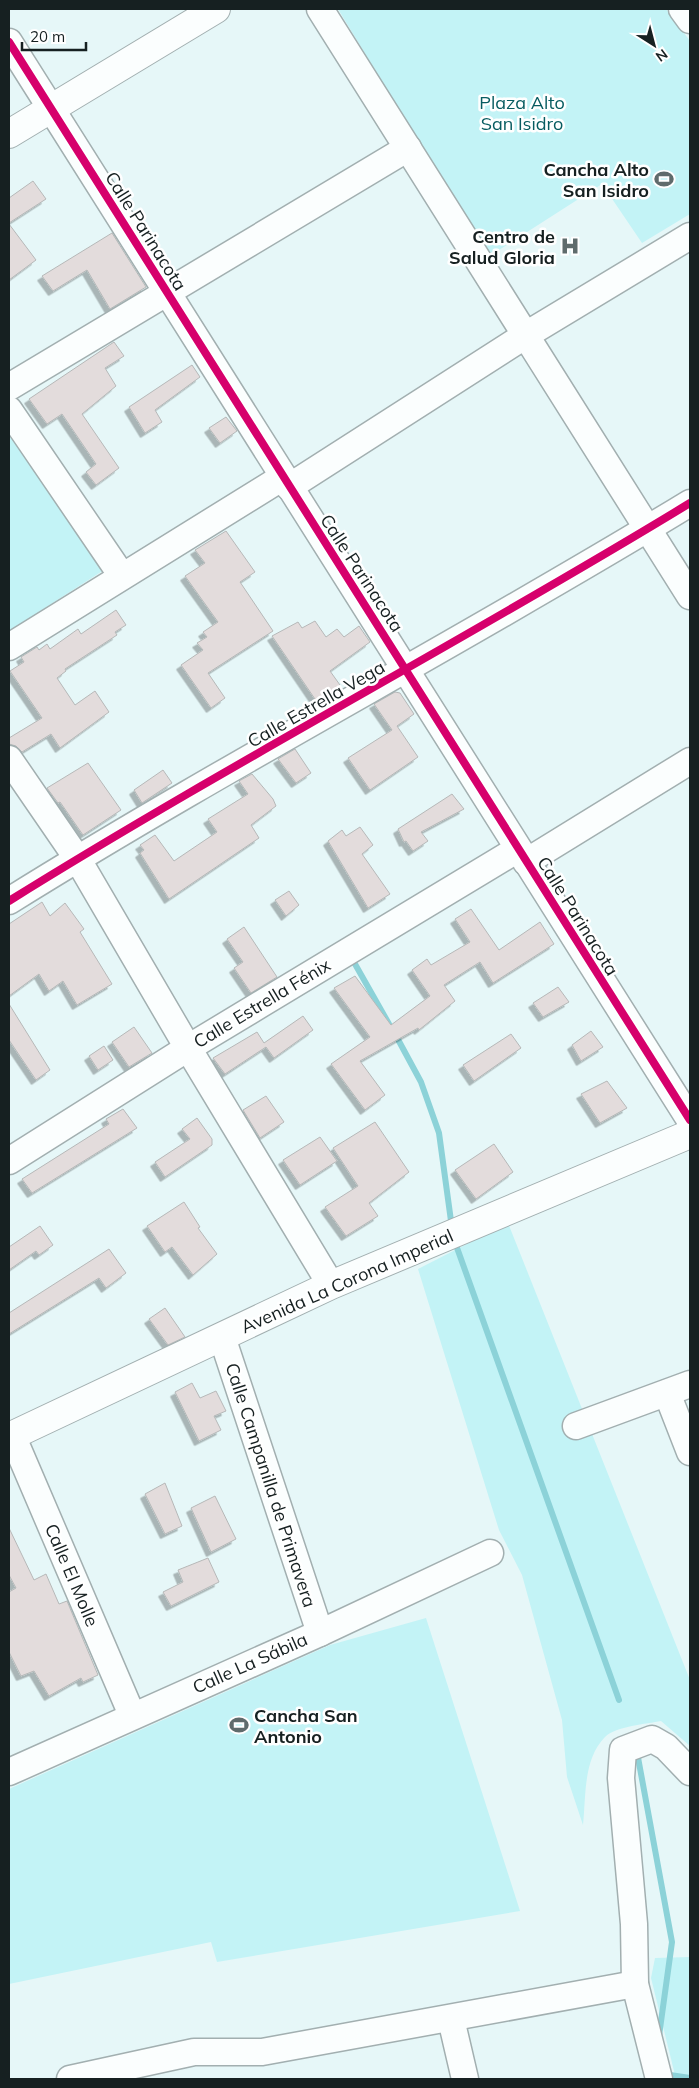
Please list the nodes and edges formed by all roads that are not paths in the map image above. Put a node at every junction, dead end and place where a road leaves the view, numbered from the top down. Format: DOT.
graph roads {
  1 [pos="216,9"];
  2 [pos="320,9"];
  3 [pos="682,9"];
  4 [pos="690,20"];
  5 [pos="9,42"];
  6 [pos="51,108"];
  7 [pos="9,134"];
  8 [pos="408,148"];
  9 [pos="690,236"];
  10 [pos="167,292"];
  11 [pos="526,335"];
  12 [pos="9,388"];
  13 [pos="9,410"];
  14 [pos="286,482"];
  15 [pos="690,503"];
  16 [pos="648,529"];
  17 [pos="122,576"];
  18 [pos="690,596"];
  19 [pos="9,647"];
  20 [pos="406,670"];
  21 [pos="9,759"];
  22 [pos="690,761"];
  23 [pos="522,856"];
  24 [pos="77,858"];
  25 [pos="9,901"];
  26 [pos="188,1048"];
  27 [pos="690,1120"];
  28 [pos="690,1134"];
  29 [pos="9,1160"];
  30 [pos="331,1285"];
  31 [pos="222,1336"];
  32 [pos="678,1389"];
  33 [pos="576,1426"];
  34 [pos="10,1436"];
  35 [pos="690,1452"];
  36 [pos="490,1553"];
  37 [pos="320,1633"];
  38 [pos="132,1715"];
  39 [pos="9,1772"];
  40 [pos="690,1772"];
  41 [pos="635,1984"];
  42 [pos="451,2019"];
  43 [pos="70,2079"];
  44 [pos="465,2079"];
  45 [pos="659,2079"];
  1 -- 6 [label="street"];
  2 -- 8 [label="street"];
  3 -- 4 [label="street"];
  5 -- 6 [label="street, Calle Parinacota"];
  6 -- 7 [label="street"];
  6 -- 10 [label="street, Calle Parinacota"];
  8 -- 10 [label="street"];
  8 -- 11 [label="street"];
  9 -- 11 [label="street"];
  10 -- 12 [label="street"];
  10 -- 14 [label="street, Calle Parinacota"];
  11 -- 14 [label="street"];
  11 -- 16 [label="street"];
  13 -- 17 [label="street"];
  14 -- 17 [label="street"];
  14 -- 20 [label="street, Calle Parinacota"];
  15 -- 16 [label="street, Calle Estrella Vega"];
  16 -- 18 [label="street"];
  16 -- 20 [label="street, Calle Estrella Vega"];
  17 -- 19 [label="street"];
  20 -- 23 [label="street, Calle Parinacota"];
  20 -- 24 [label="street, Calle Estrella Vega"];
  21 -- 24 [label="street"];
  22 -- 23 [label="street, Calle Estrella Fénix"];
  23 -- 26 [label="street, Calle Estrella Fénix"];
  23 -- 27 [label="street, Calle Parinacota"];
  24 -- 25 [label="street, Calle Estrella Vega"];
  24 -- 26 [label="street"];
  26 -- 29 [label="street, Calle Estrella Fénix"];
  26 -- 30 [label="street"];
  28 -- 30 [label="street, Avenida La Corona Imperial"];
  30 -- 31 [label="street, Avenida La Corona Imperial"];
  31 -- 34 [label="street, Avenida La Corona Imperial"];
  31 -- 37 [label="street, Calle Campanilla de Primavera"];
  32 -- 33 [label="street"];
  32 -- 35 [label="street"];
  34 -- 38 [label="street, Calle El Molle"];
  36 -- 37 [label="street, Calle La Sábila"];
  37 -- 38 [label="street, Calle La Sábila"];
  38 -- 39 [label="street, Calle La Sábila"];
  40 -- 41 [label="street"];
  41 -- 42 [label="street"];
  41 -- 45 [label="street"];
  42 -- 43 [label="street"];
  42 -- 44 [label="street"];
}
